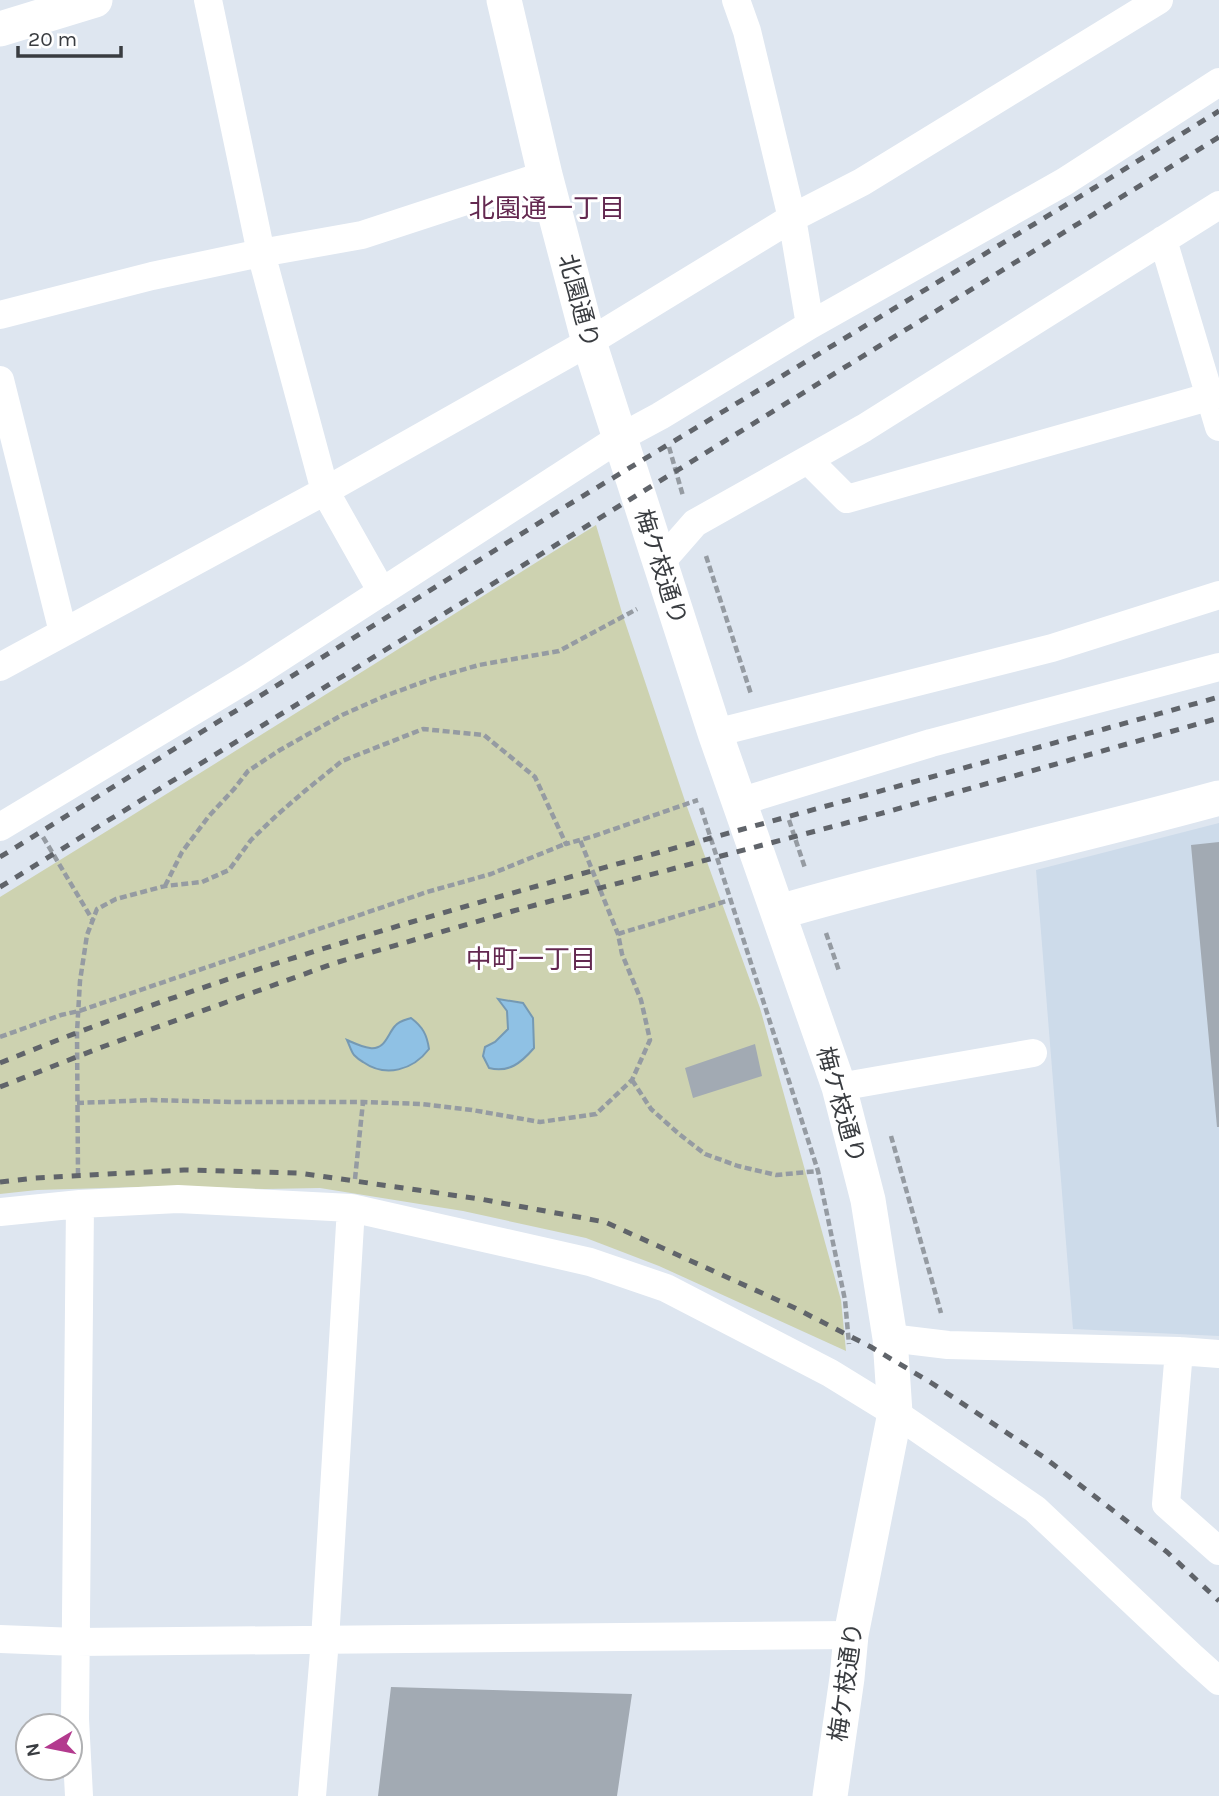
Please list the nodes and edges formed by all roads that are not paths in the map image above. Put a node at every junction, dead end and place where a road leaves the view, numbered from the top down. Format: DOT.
graph roads {
  1 [pos="95,0"];
  2 [pos="208,0"];
  3 [pos="504,0"];
  4 [pos="736,0"];
  5 [pos="1159,0"];
  6 [pos="0,29"];
  7 [pos="1219,82"];
  8 [pos="545,176"];
  9 [pos="1219,205"];
  10 [pos="792,218"];
  11 [pos="1163,240"];
  12 [pos="261,253"];
  13 [pos="0,315"];
  14 [pos="810,326"];
  15 [pos="589,342"];
  16 [pos="0,380"];
  17 [pos="1214,396"];
  18 [pos="1219,428"];
  19 [pos="621,438"];
  20 [pos="808,460"];
  21 [pos="325,491"];
  22 [pos="660,564"];
  23 [pos="382,592"];
  24 [pos="1219,595"];
  25 [pos="63,632"];
  26 [pos="0,667"];
  27 [pos="1219,667"];
  28 [pos="715,733"];
  29 [pos="1219,797"];
  30 [pos="739,802"];
  31 [pos="0,827"];
  32 [pos="779,912"];
  33 [pos="1033,1053"];
  34 [pos="839,1087"];
  35 [pos="80,1204"];
  36 [pos="351,1208"];
  37 [pos="0,1212"];
  38 [pos="890,1338"];
  39 [pos="1179,1351"];
  40 [pos="1219,1354"];
  41 [pos="895,1413"];
  42 [pos="1219,1551"];
  43 [pos="851,1635"];
  44 [pos="0,1639"];
  45 [pos="325,1640"];
  46 [pos="76,1642"];
  47 [pos="1219,1681"];
  48 [pos="79,1796"];
  49 [pos="312,1796"];
  50 [pos="830,1796"];
  1 -- 6 [label="street"];
  2 -- 12 [label="street"];
  3 -- 8 [label="street, 北園通り"];
  4 -- 10 [label="street"];
  5 -- 10 [label="street"];
  7 -- 14 [label="street"];
  8 -- 12 [label="street"];
  8 -- 15 [label="street, 北園通り"];
  9 -- 11 [label="street"];
  10 -- 14 [label="street"];
  10 -- 15 [label="street"];
  11 -- 17 [label="street"];
  11 -- 20 [label="street"];
  12 -- 13 [label="street"];
  12 -- 21 [label="street"];
  14 -- 19 [label="street"];
  15 -- 19 [label="street, 北園通り"];
  15 -- 21 [label="street"];
  16 -- 25 [label="street"];
  17 -- 18 [label="street"];
  17 -- 20 [label="street"];
  19 -- 22 [label="street, 梅ケ枝通り"];
  19 -- 23 [label="street"];
  20 -- 22 [label="street"];
  21 -- 23 [label="street"];
  21 -- 25 [label="street"];
  22 -- 28 [label="street, 梅ケ枝通り"];
  23 -- 31 [label="street"];
  24 -- 28 [label="street"];
  25 -- 26 [label="street"];
  27 -- 30 [label="street"];
  28 -- 30 [label="street, 梅ケ枝通り"];
  29 -- 32 [label="street"];
  30 -- 32 [label="street, 梅ケ枝通り"];
  32 -- 34 [label="street, 梅ケ枝通り"];
  33 -- 34 [label="street"];
  34 -- 38 [label="street, 梅ケ枝通り"];
  35 -- 36 [label="street"];
  35 -- 37 [label="street"];
  35 -- 46 [label="street"];
  36 -- 41 [label="street"];
  36 -- 45 [label="street"];
  38 -- 39 [label="street"];
  38 -- 41 [label="street, 梅ケ枝通り"];
  39 -- 40 [label="street"];
  39 -- 42 [label="street"];
  41 -- 43 [label="street, 梅ケ枝通り"];
  41 -- 47 [label="street"];
  43 -- 45 [label="street"];
  43 -- 50 [label="street, 梅ケ枝通り"];
  44 -- 46 [label="street"];
  45 -- 46 [label="street"];
  45 -- 49 [label="street"];
  46 -- 48 [label="street"];
}
